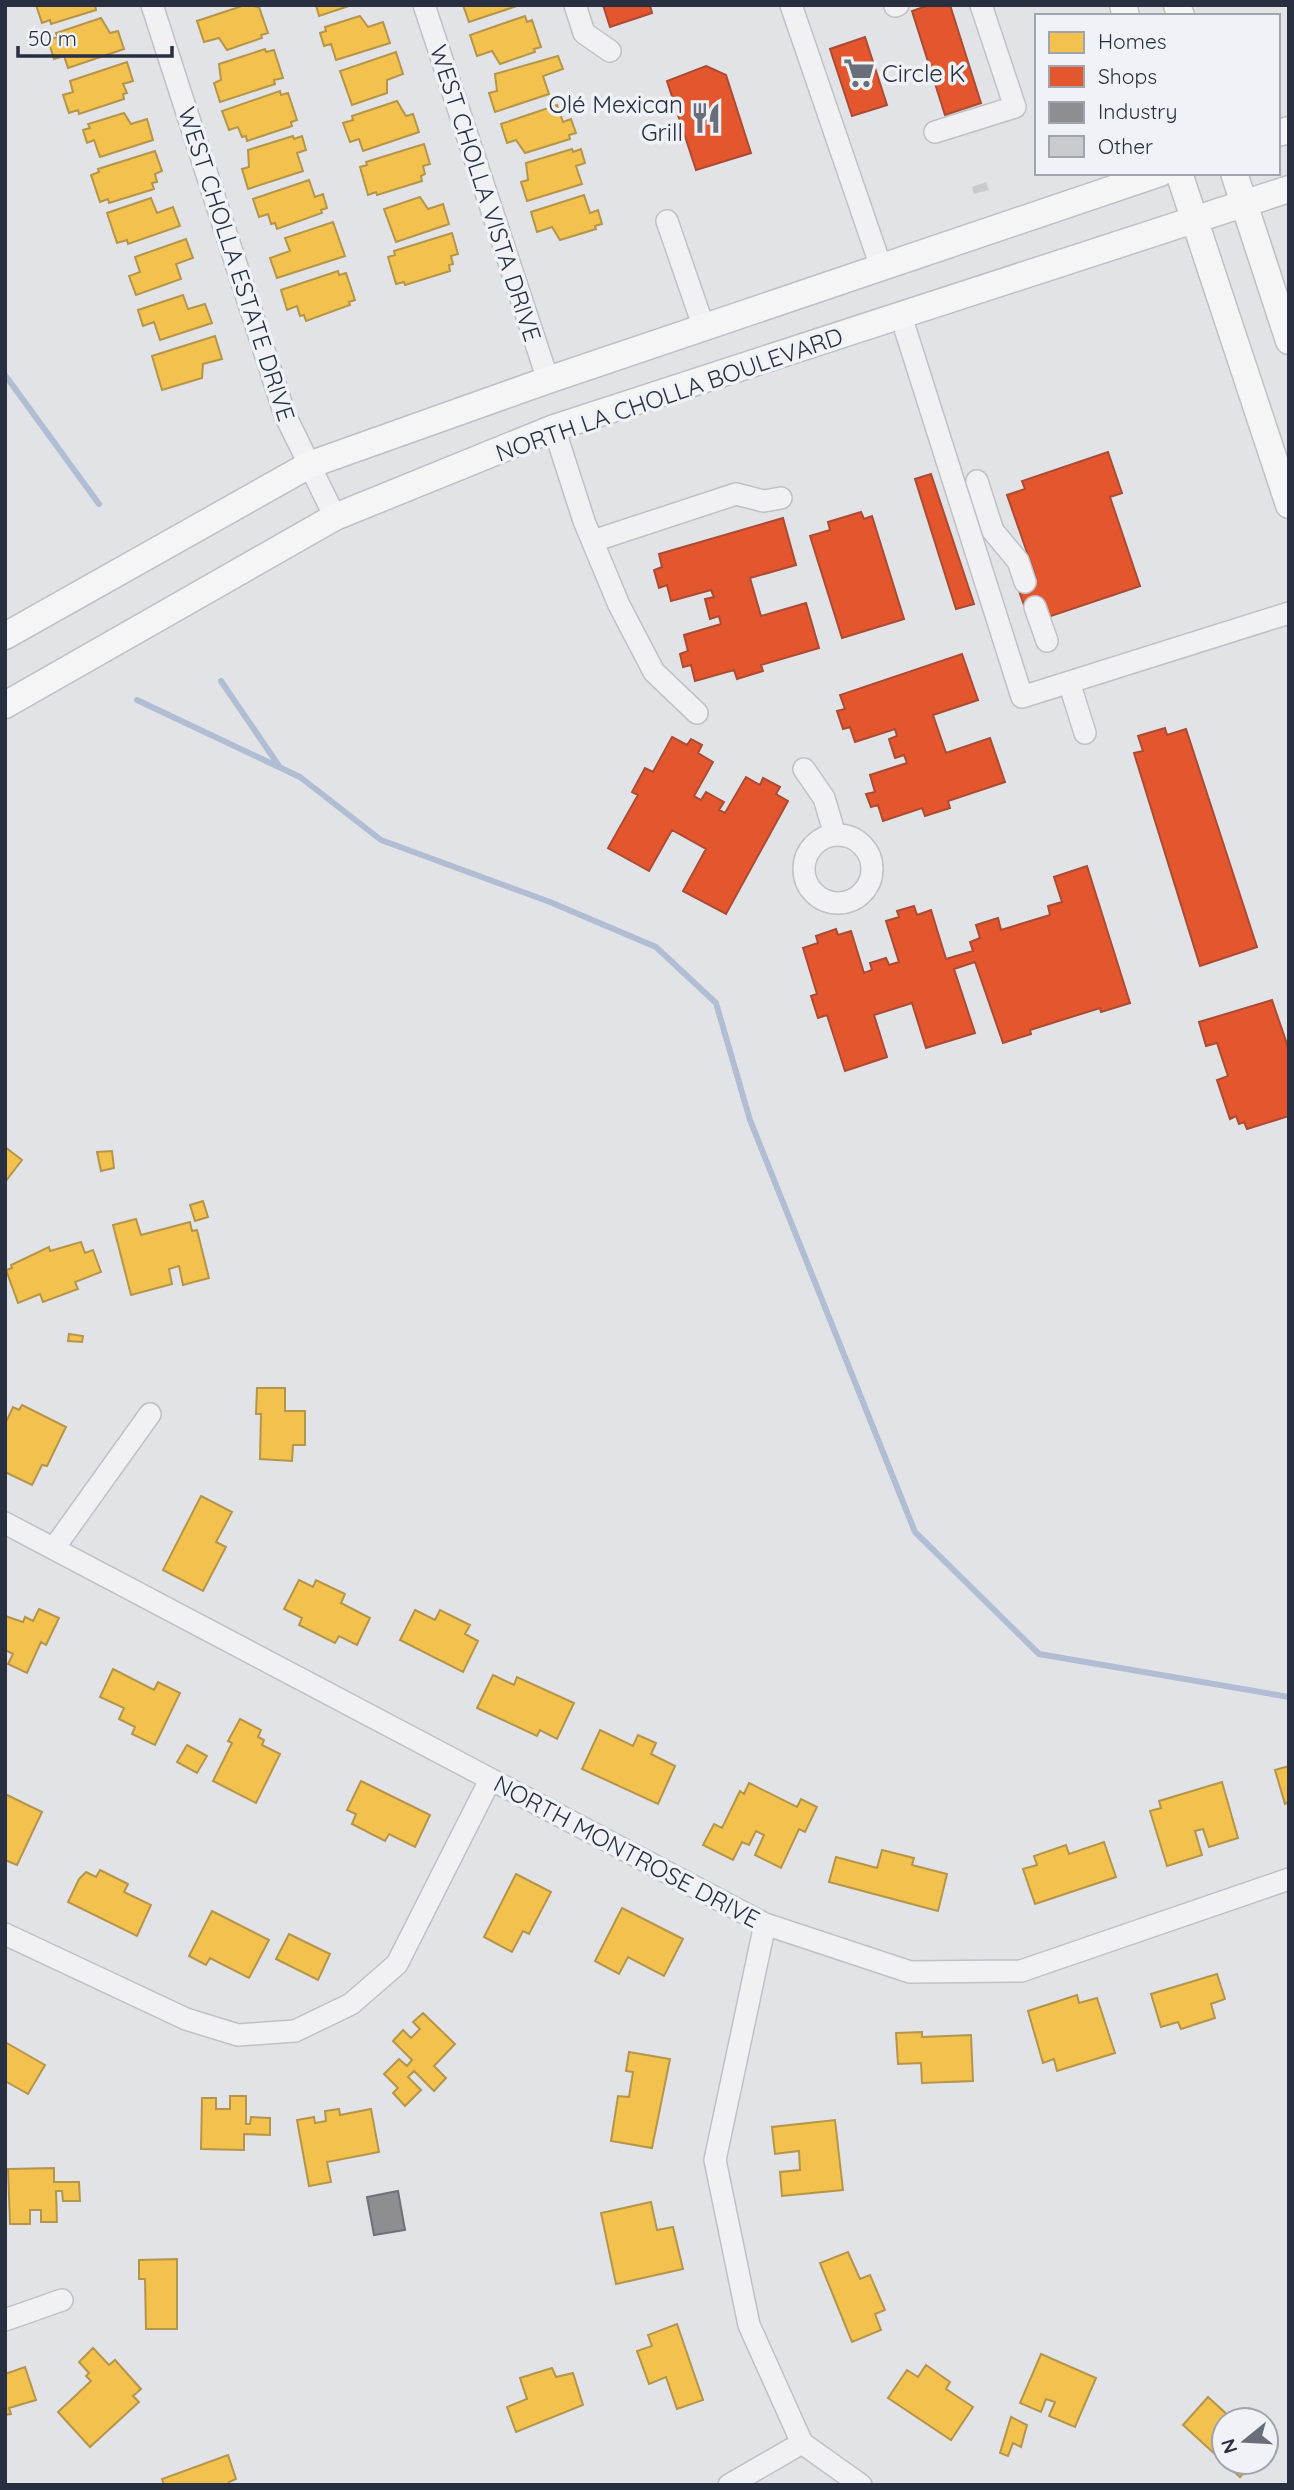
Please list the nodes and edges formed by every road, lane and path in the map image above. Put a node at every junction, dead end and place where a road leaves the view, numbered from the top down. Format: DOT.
graph roads {
  1 [pos="152,5"];
  2 [pos="424,5"];
  3 [pos="575,5"];
  4 [pos="791,5"];
  5 [pos="981,5"];
  6 [pos="610,51"];
  7 [pos="935,132"];
  8 [pos="1154,175"];
  9 [pos="1180,175"];
  10 [pos="1235,175"];
  11 [pos="1289,189"];
  12 [pos="1245,203"];
  13 [pos="1194,218"];
  14 [pos="667,221"];
  15 [pos="881,267"];
  16 [pos="901,316"];
  17 [pos="704,328"];
  18 [pos="1289,341"];
  19 [pos="548,380"];
  20 [pos="554,428"];
  21 [pos="309,465"];
  22 [pos="977,481"];
  23 [pos="781,498"];
  24 [pos="1289,505"];
  25 [pos="335,517"];
  26 [pos="593,541"];
  27 [pos="1025,582"];
  28 [pos="1035,607"];
  29 [pos="1289,613"];
  30 [pos="5,636"];
  31 [pos="1047,641"];
  32 [pos="1069,682"];
  33 [pos="5,705"];
  34 [pos="697,713"];
  35 [pos="1086,733"];
  36 [pos="804,769"];
  37 [pos="835,835"];
  38 [pos="150,1414"];
  39 [pos="5,1523"];
  40 [pos="54,1548"];
  41 [pos="490,1780"];
  42 [pos="1289,1879"];
  43 [pos="765,1924"];
  44 [pos="5,1934"];
  45 [pos="62,2300"];
  46 [pos="5,2320"];
  47 [pos="802,2443"];
  48 [pos="729,2485"];
  49 [pos="860,2485"];
  1 -- 21 [label="street, WEST CHOLLA ESTATE DRIVE"];
  2 -- 19 [label="street, WEST CHOLLA VISTA DRIVE"];
  3 -- 6 [label="street"];
  4 -- 15 [label="street"];
  5 -- 7 [label="street"];
  8 -- 15 [label="main road, NORTH LA CHOLLA BOULEVARD"];
  9 -- 13 [label="main road"];
  10 -- 12 [label="main road"];
  11 -- 12 [label="main road, NORTH LA CHOLLA BOULEVARD"];
  12 -- 13 [label="main road, NORTH LA CHOLLA BOULEVARD"];
  12 -- 18 [label="main road"];
  13 -- 16 [label="main road, NORTH LA CHOLLA BOULEVARD"];
  13 -- 24 [label="main road"];
  14 -- 17 [label="street"];
  15 -- 17 [label="main road, NORTH LA CHOLLA BOULEVARD"];
  16 -- 20 [label="main road, NORTH LA CHOLLA BOULEVARD"];
  16 -- 32 [label="street"];
  17 -- 19 [label="main road, NORTH LA CHOLLA BOULEVARD"];
  19 -- 21 [label="main road, NORTH LA CHOLLA BOULEVARD"];
  20 -- 25 [label="main road, NORTH LA CHOLLA BOULEVARD"];
  20 -- 26 [label="street"];
  21 -- 25 [label="street, WEST CHOLLA ESTATE DRIVE"];
  21 -- 30 [label="main road, NORTH LA CHOLLA BOULEVARD"];
  22 -- 27 [label="street"];
  23 -- 26 [label="street"];
  25 -- 33 [label="main road, NORTH LA CHOLLA BOULEVARD"];
  26 -- 34 [label="street"];
  28 -- 31 [label="street"];
  29 -- 32 [label="street"];
  32 -- 35 [label="street"];
  36 -- 37 [label="street"];
  38 -- 40 [label="street"];
  39 -- 40 [label="street, NORTH MONTROSE DRIVE"];
  40 -- 41 [label="street, NORTH MONTROSE DRIVE"];
  41 -- 43 [label="street, NORTH MONTROSE DRIVE"];
  41 -- 44 [label="street"];
  42 -- 43 [label="street, NORTH MONTROSE DRIVE"];
  43 -- 47 [label="street"];
  45 -- 46 [label="street"];
  47 -- 48 [label="street"];
  47 -- 49 [label="street"];
}
